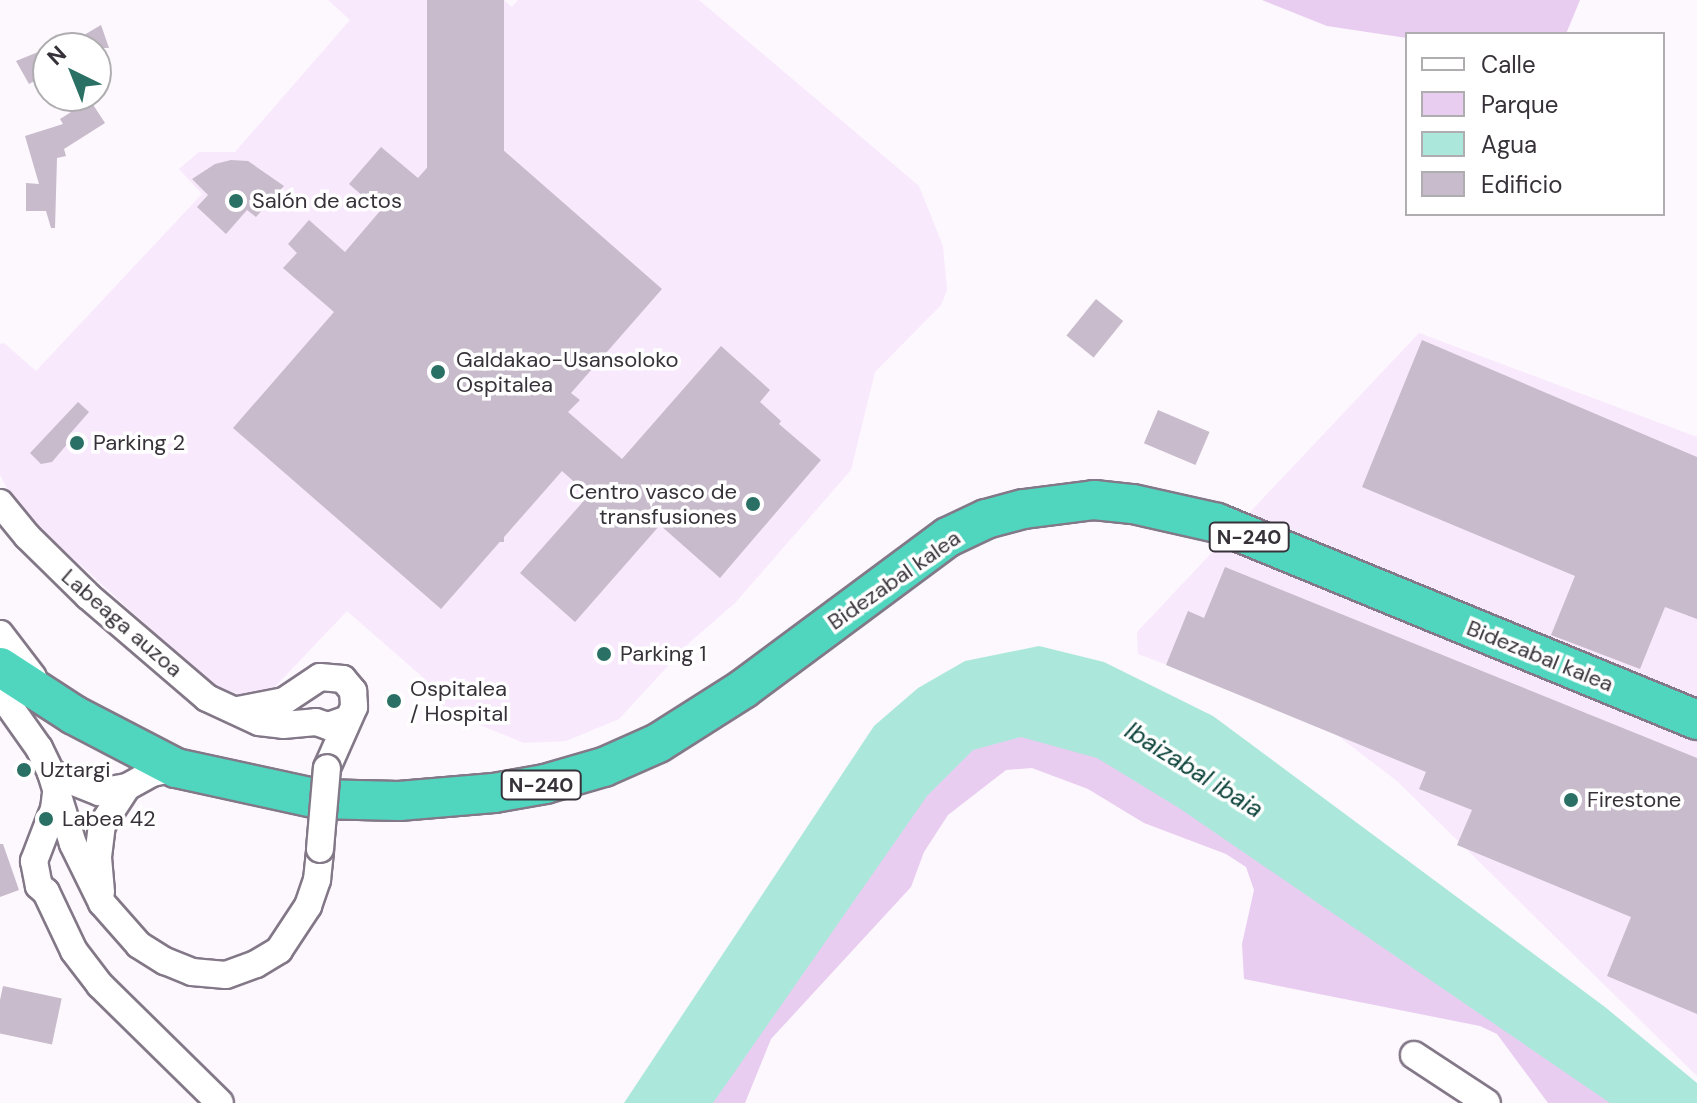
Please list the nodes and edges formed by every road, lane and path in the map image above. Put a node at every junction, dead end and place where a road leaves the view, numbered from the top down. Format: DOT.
graph roads {
  1 [pos="5,513"];
  2 [pos="0,634"];
  3 [pos="0,649"];
  4 [pos="11,679"];
  5 [pos="308,686"];
  6 [pos="238,710"];
  7 [pos="345,720"];
  8 [pos="1697,720"];
  9 [pos="316,722"];
  10 [pos="176,768"];
  11 [pos="327,768"];
  12 [pos="54,781"];
  13 [pos="127,787"];
  14 [pos="102,825"];
  15 [pos="59,846"];
  16 [pos="102,903"];
  17 [pos="1414,1055"];
  18 [pos="220,1103"];
  19 [pos="1487,1103"];
  1 -- 6 [label="street, Labeaga auzoa"];
  2 -- 4 [label="street"];
  3 -- 4 [label="highway, N-240"];
  4 -- 10 [label="highway, N-240"];
  4 -- 12 [label="street"];
  5 -- 6 [label="street"];
  5 -- 7 [label="street"];
  5 -- 9 [label="street"];
  6 -- 9 [label="street, Labeaga auzoa"];
  7 -- 9 [label="street"];
  7 -- 11 [label="street"];
  8 -- 10 [label="highway, Bidezabal kalea / N-240"];
  9 -- 11 [label="street"];
  10 -- 13 [label="street"];
  11 -- 16 [label="street, bridge"];
  12 -- 13 [label="street"];
  12 -- 15 [label="street"];
  13 -- 14 [label="street"];
  14 -- 15 [label="street"];
  14 -- 16 [label="street"];
  15 -- 16 [label="street"];
  15 -- 18 [label="street"];
  17 -- 19 [label="street"];
}
